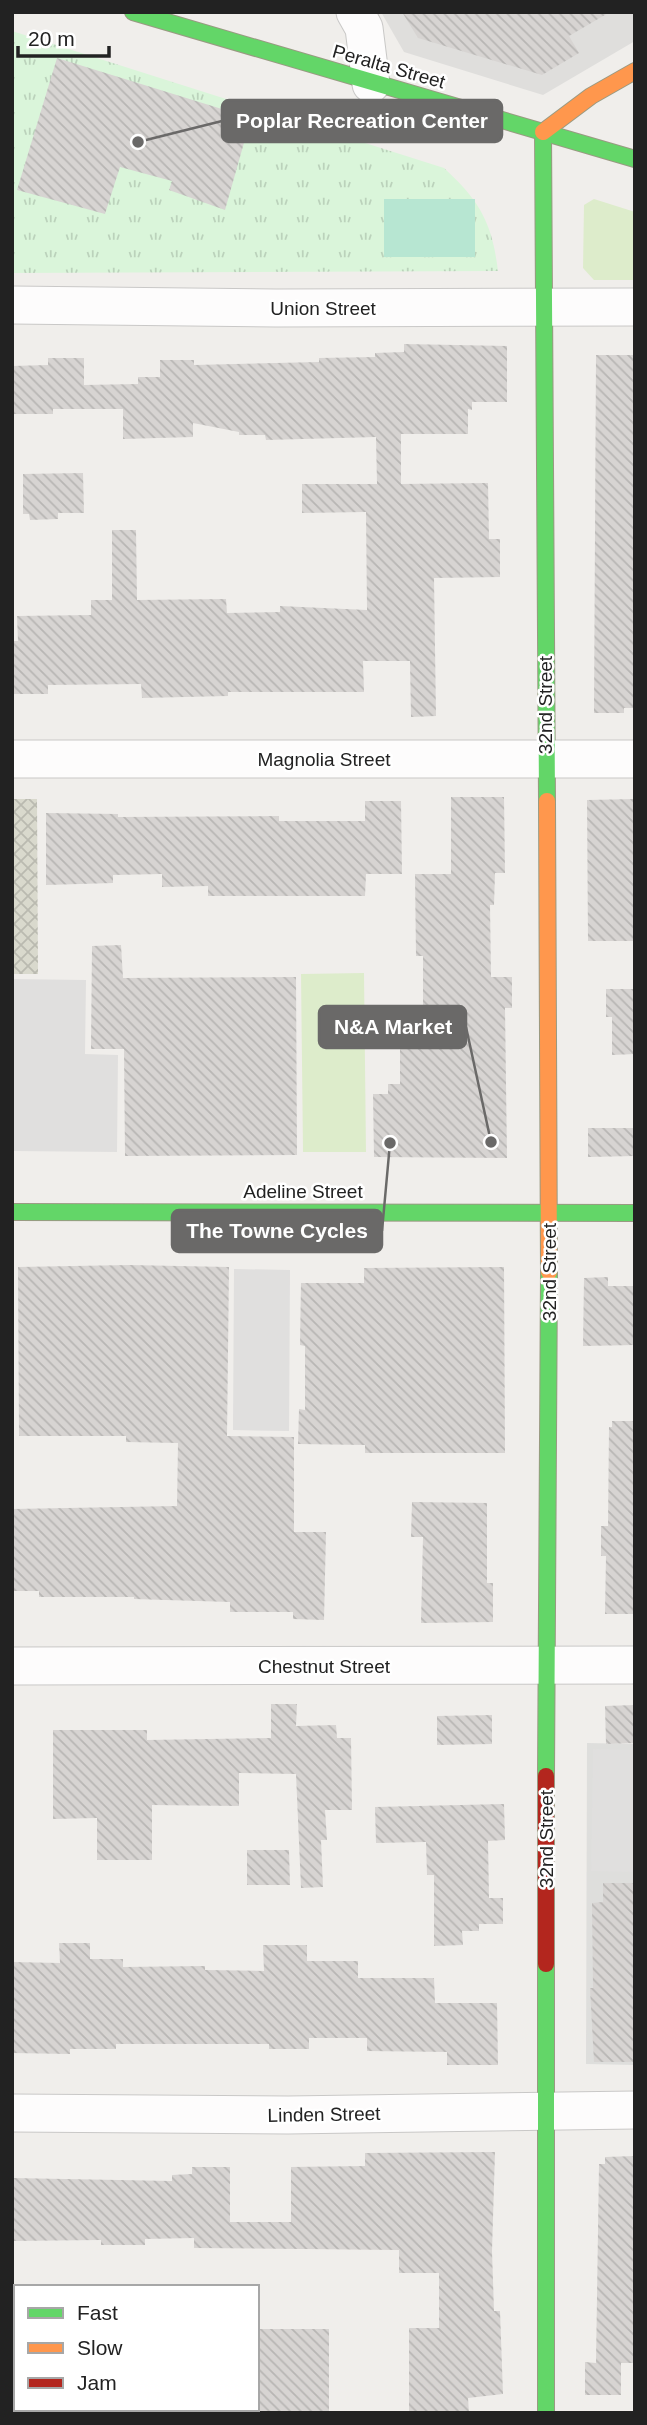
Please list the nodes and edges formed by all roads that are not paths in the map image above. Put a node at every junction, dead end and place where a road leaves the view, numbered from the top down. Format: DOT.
graph roads {
  1 [pos="133,12"];
  2 [pos="355,12"];
  3 [pos="635,71"];
  4 [pos="371,84"];
  5 [pos="543,132"];
  6 [pos="635,159"];
  7 [pos="12,305"];
  8 [pos="544,307"];
  9 [pos="635,307"];
  10 [pos="12,759"];
  11 [pos="545,759"];
  12 [pos="635,759"];
  13 [pos="12,1212"];
  14 [pos="549,1213"];
  15 [pos="635,1213"];
  16 [pos="635,1665"];
  17 [pos="12,1666"];
  18 [pos="545,1666"];
  19 [pos="546,2109"];
  20 [pos="635,2110"];
  21 [pos="12,2113"];
  22 [pos="546,2413"];
  1 -- 4 [label="street, Peralta Street"];
  2 -- 4 [label="street"];
  3 -- 5 [label="street"];
  4 -- 5 [label="street, Peralta Street"];
  5 -- 6 [label="street, Peralta Street"];
  5 -- 8 [label="street, 32nd Street"];
  7 -- 8 [label="street, Union Street"];
  8 -- 9 [label="street, Union Street"];
  8 -- 11 [label="street, 32nd Street"];
  10 -- 11 [label="street, Magnolia Street"];
  11 -- 12 [label="street, Magnolia Street"];
  11 -- 14 [label="street, 32nd Street"];
  13 -- 14 [label="street, Adeline Street"];
  14 -- 15 [label="street, Adeline Street"];
  14 -- 18 [label="street, 32nd Street"];
  16 -- 18 [label="street, Chestnut Street"];
  17 -- 18 [label="street, Chestnut Street"];
  18 -- 19 [label="street, 32nd Street"];
  19 -- 20 [label="street, Linden Street"];
  19 -- 21 [label="street, Linden Street"];
  19 -- 22 [label="street, 32nd Street"];
}
